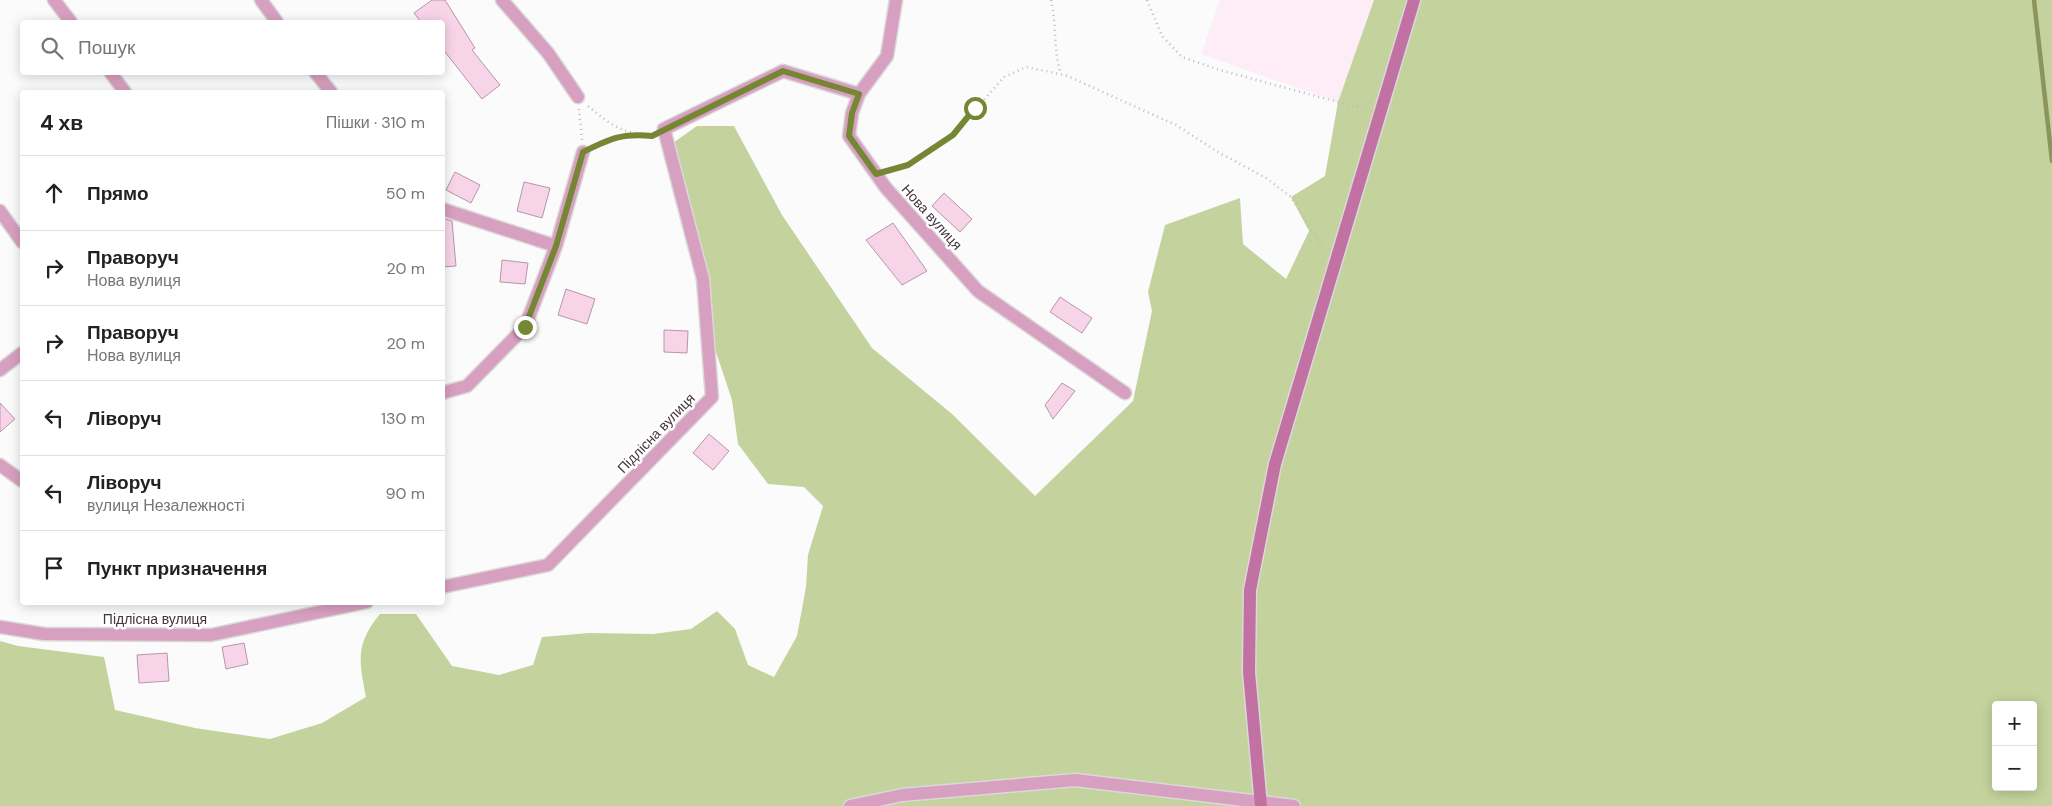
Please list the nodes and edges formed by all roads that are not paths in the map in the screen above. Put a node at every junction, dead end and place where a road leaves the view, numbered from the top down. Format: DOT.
graph roads {
  1 [pos="54,0"];
  2 [pos="261,0"];
  3 [pos="502,0"];
  4 [pos="896,0"];
  5 [pos="1414,0"];
  6 [pos="69,20"];
  7 [pos="276,20"];
  8 [pos="112,75"];
  9 [pos="317,75"];
  10 [pos="124,90"];
  11 [pos="329,90"];
  12 [pos="859,94"];
  13 [pos="578,97"];
  14 [pos="583,152"];
  15 [pos="445,210"];
  16 [pos="0,212"];
  17 [pos="20,239"];
  18 [pos="556,246"];
  19 [pos="20,355"];
  20 [pos="0,370"];
  21 [pos="445,393"];
  22 [pos="1124,393"];
  23 [pos="0,465"];
  24 [pos="20,480"];
  25 [pos="445,586"];
  26 [pos="353,605"];
  27 [pos="0,627"];
  28 [pos="1261,803"];
  29 [pos="850,806"];
  30 [pos="1294,806"];
  1 -- 6 [label="street"];
  2 -- 7 [label="street"];
  3 -- 13 [label="street"];
  4 -- 12 [label="street, Нова вулиця"];
  5 -- 28 [label="street"];
  8 -- 10 [label="street"];
  9 -- 11 [label="street"];
  12 -- 22 [label="street, Нова вулиця"];
  12 -- 25 [label="street, Підлісна вулиця"];
  14 -- 18 [label="street"];
  15 -- 18 [label="street"];
  16 -- 17 [label="street"];
  18 -- 21 [label="street"];
  19 -- 20 [label="street"];
  23 -- 24 [label="street"];
  26 -- 27 [label="street, Підлісна вулиця"];
  28 -- 29 [label="street"];
  28 -- 30 [label="street"];
}
